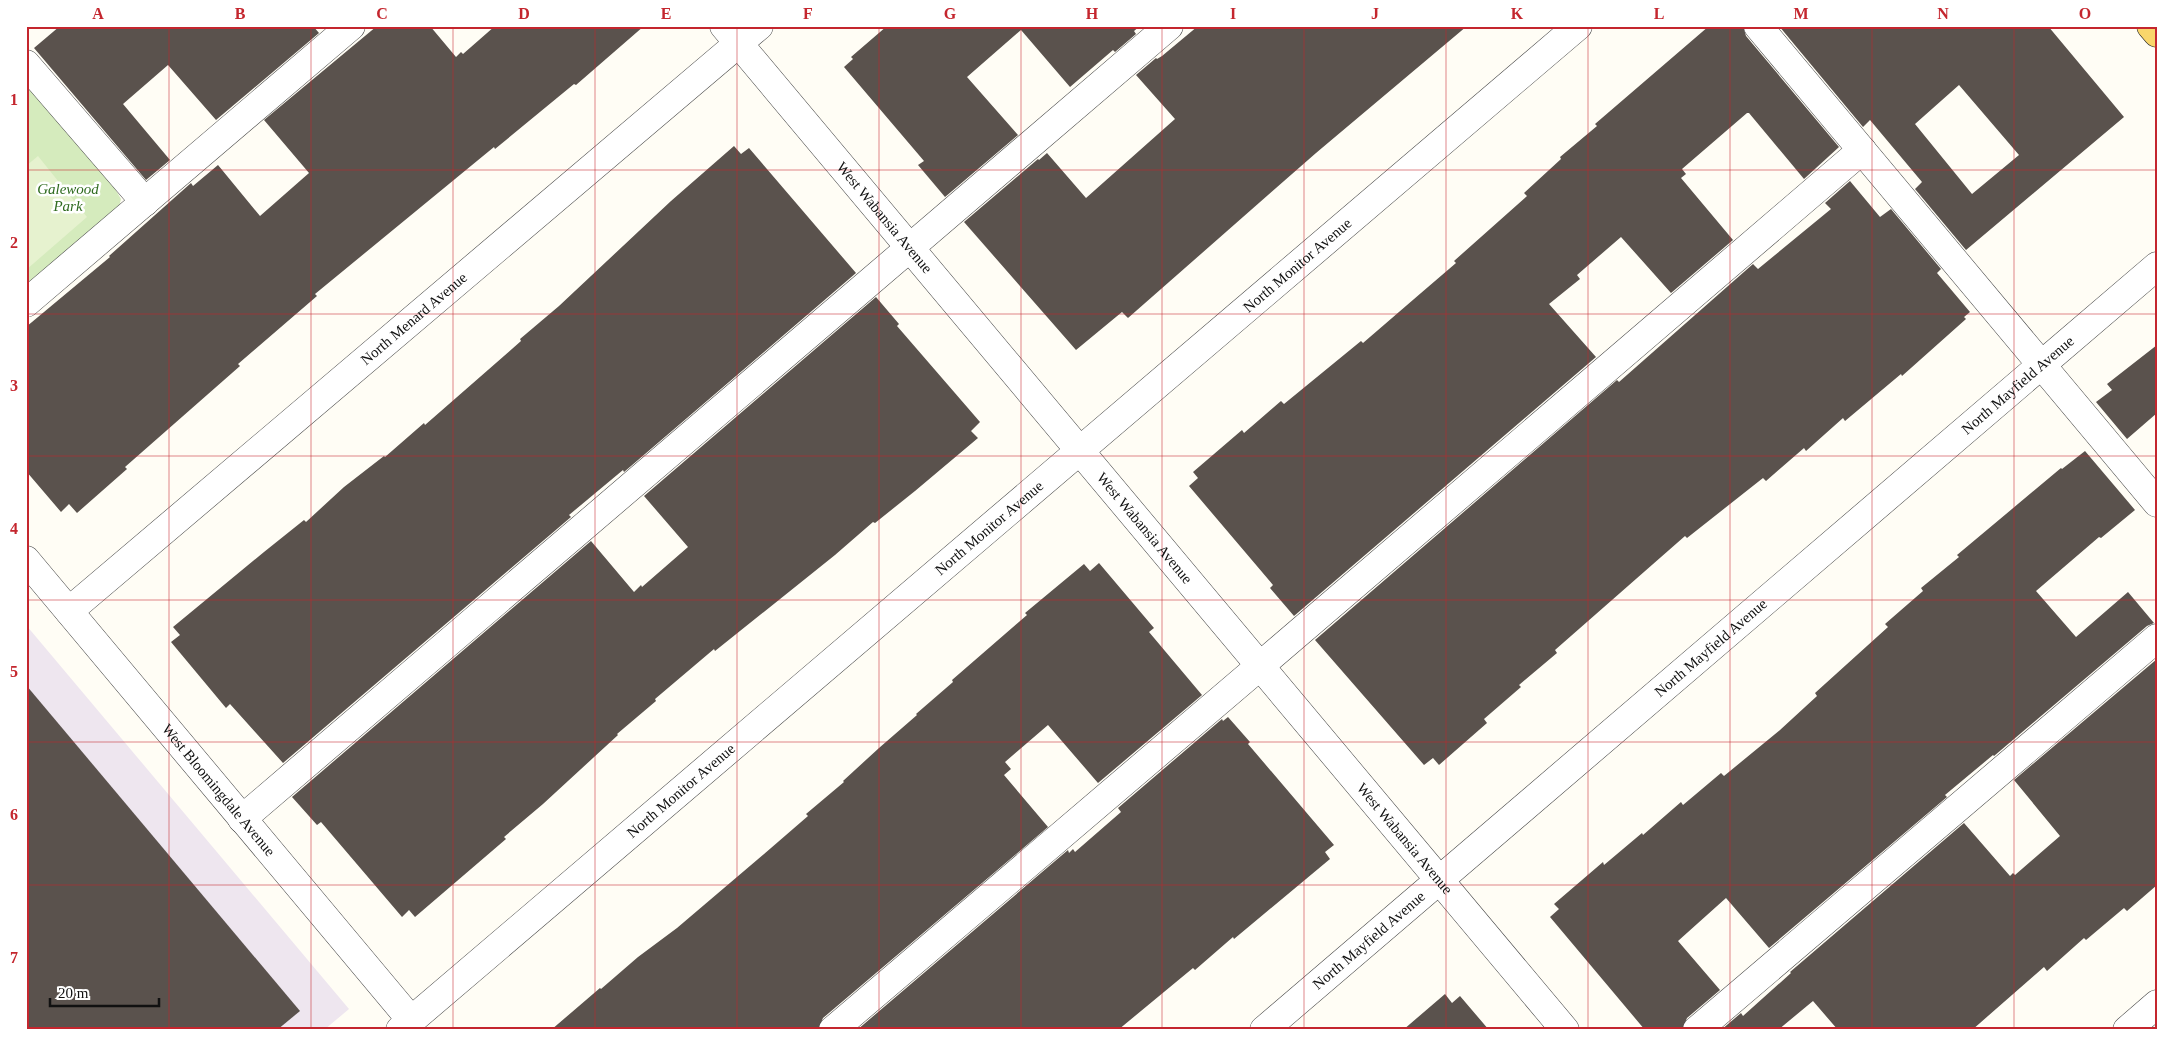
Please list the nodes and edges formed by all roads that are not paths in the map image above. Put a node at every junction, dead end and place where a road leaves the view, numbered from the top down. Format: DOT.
graph roads {
  1 [pos="351,26"];
  2 [pos="1169,26"];
  3 [pos="1578,26"];
  4 [pos="1758,26"];
  5 [pos="2152,26"];
  6 [pos="741,32"];
  7 [pos="2157,32"];
  8 [pos="26,64"];
  9 [pos="1862,150"];
  10 [pos="145,202"];
  11 [pos="910,248"];
  12 [pos="2157,266"];
  13 [pos="26,304"];
  14 [pos="2041,365"];
  15 [pos="1080,451"];
  16 [pos="2157,502"];
  17 [pos="26,560"];
  18 [pos="69,612"];
  19 [pos="2157,638"];
  20 [pos="1260,666"];
  21 [pos="242,818"];
  22 [pos="1439,880"];
  23 [pos="2157,1004"];
  24 [pos="405,1025"];
  25 [pos="833,1030"];
  26 [pos="1264,1030"];
  27 [pos="1565,1030"];
  28 [pos="1697,1030"];
  29 [pos="2127,1030"];
  1 -- 10 [label="street"];
  2 -- 11 [label="street"];
  3 -- 15 [label="street, North Monitor Avenue"];
  4 -- 9 [label="street"];
  5 -- 7 [label="main road"];
  6 -- 11 [label="street, West Wabansia Avenue"];
  6 -- 18 [label="street, North Menard Avenue"];
  8 -- 10 [label="street"];
  9 -- 14 [label="street"];
  9 -- 20 [label="street"];
  10 -- 13 [label="street"];
  11 -- 15 [label="street, West Wabansia Avenue"];
  11 -- 21 [label="street"];
  12 -- 14 [label="street, North Mayfield Avenue"];
  14 -- 16 [label="street"];
  14 -- 22 [label="street, North Mayfield Avenue"];
  15 -- 20 [label="street, West Wabansia Avenue"];
  15 -- 24 [label="street, North Monitor Avenue"];
  17 -- 18 [label="street, West Bloomingdale Avenue"];
  18 -- 21 [label="street, West Bloomingdale Avenue"];
  19 -- 28 [label="street"];
  20 -- 22 [label="street, West Wabansia Avenue"];
  20 -- 25 [label="street"];
  21 -- 24 [label="street, West Bloomingdale Avenue"];
  22 -- 26 [label="street, North Mayfield Avenue"];
  22 -- 27 [label="street, West Wabansia Avenue"];
  23 -- 29 [label="street"];
}
